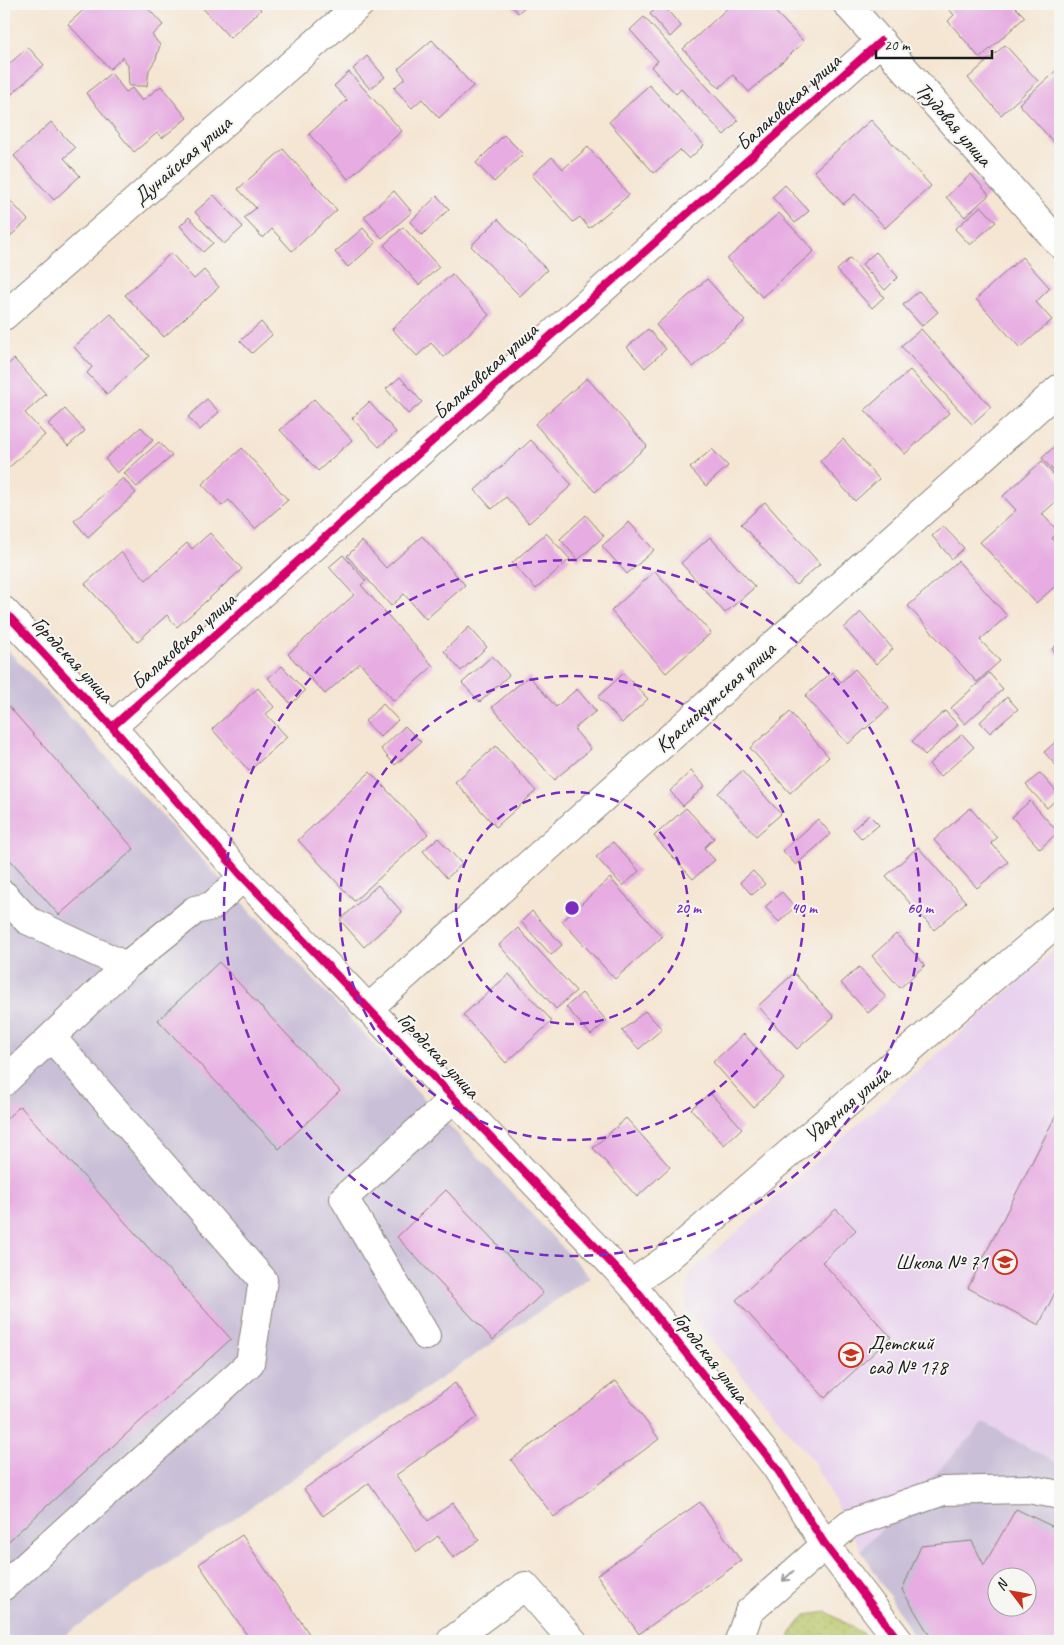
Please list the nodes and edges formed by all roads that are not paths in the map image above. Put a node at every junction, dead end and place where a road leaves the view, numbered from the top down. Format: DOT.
graph roads {
  1 [pos="360,4"];
  2 [pos="847,4"];
  3 [pos="881,41"];
  4 [pos="1060,244"];
  5 [pos="4,316"];
  6 [pos="1060,388"];
  7 [pos="4,611"];
  8 [pos="112,727"];
  9 [pos="244,877"];
  10 [pos="4,895"];
  11 [pos="1060,920"];
  12 [pos="126,966"];
  13 [pos="370,1008"];
  14 [pos="52,1038"];
  15 [pos="4,1082"];
  16 [pos="454,1098"];
  17 [pos="631,1284"];
  18 [pos="426,1336"];
  19 [pos="1060,1495"];
  20 [pos="824,1543"];
  21 [pos="4,1586"];
  22 [pos="451,1641"];
  23 [pos="573,1641"];
  24 [pos="739,1641"];
  25 [pos="899,1641"];
  1 -- 5 [label="street, Дунайская улица"];
  2 -- 3 [label="street, Трудовая улица"];
  3 -- 4 [label="street, Трудовая улица"];
  3 -- 8 [label="street, Балаковская улица"];
  6 -- 13 [label="street, Краснокутская улица"];
  7 -- 8 [label="street, Городская улица"];
  8 -- 9 [label="street, Городская улица"];
  9 -- 12 [label="street"];
  9 -- 13 [label="street, Городская улица"];
  10 -- 12 [label="street"];
  11 -- 17 [label="street, Ударная улица"];
  12 -- 14 [label="street"];
  13 -- 16 [label="street, Городская улица"];
  14 -- 15 [label="street"];
  14 -- 21 [label="street"];
  16 -- 17 [label="street, Городская улица"];
  16 -- 18 [label="street"];
  17 -- 20 [label="street, Городская улица"];
  19 -- 20 [label="street"];
  20 -- 24 [label="street, one-way"];
  20 -- 25 [label="street, Городская улица"];
  22 -- 23 [label="street"];
}
